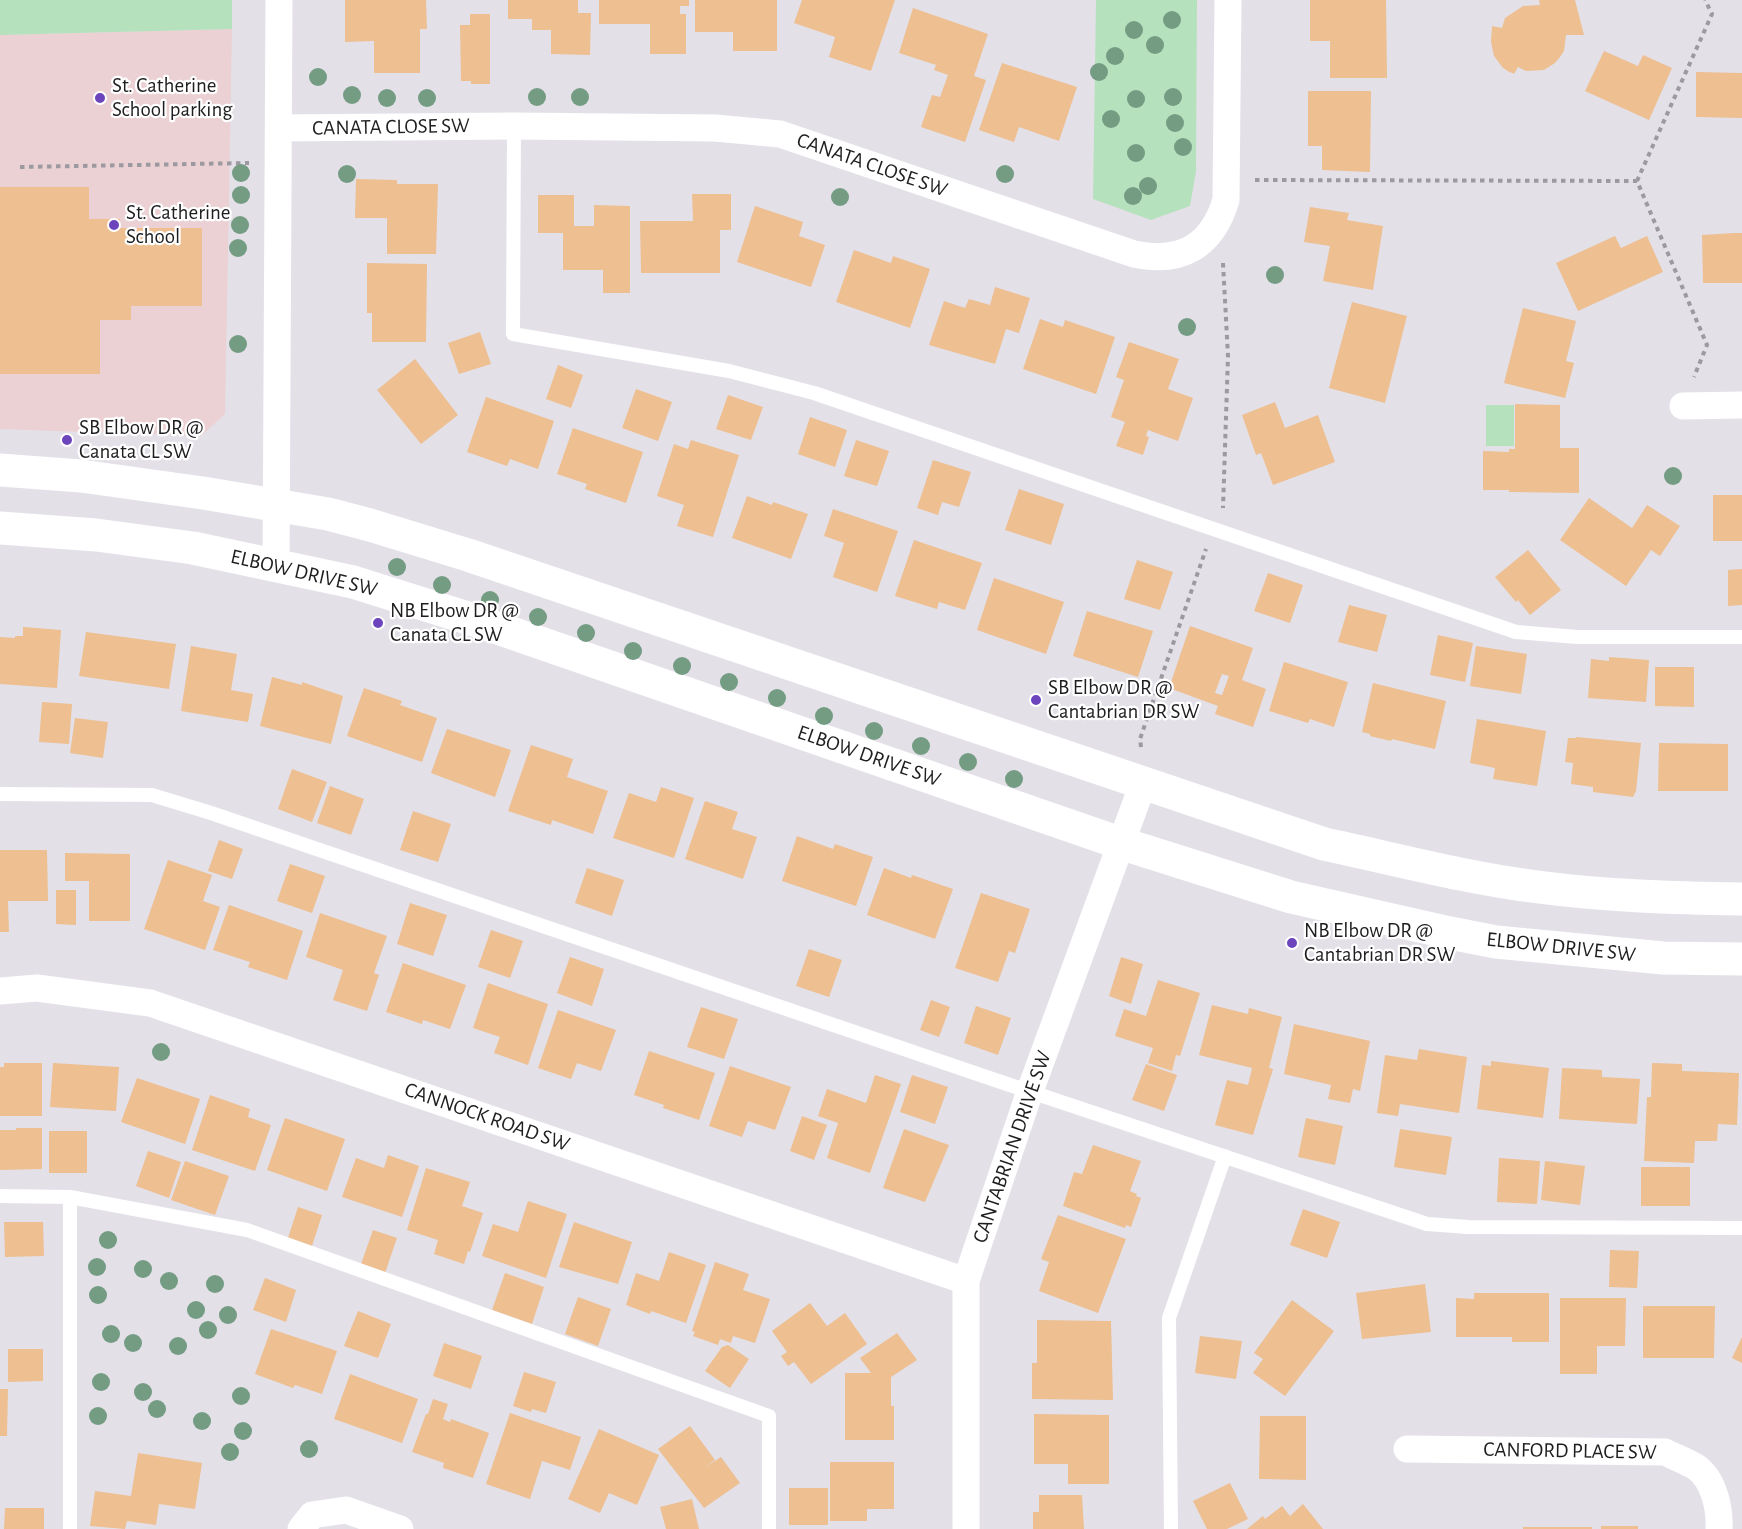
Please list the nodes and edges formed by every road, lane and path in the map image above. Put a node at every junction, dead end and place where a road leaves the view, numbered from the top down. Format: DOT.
graph roads {
  1 [pos="279,0"];
  2 [pos="1228,0"];
  3 [pos="1705,0"];
  4 [pos="514,126"];
  5 [pos="279,128"];
  6 [pos="252,163"];
  7 [pos="20,167"];
  8 [pos="1227,180"];
  9 [pos="1637,181"];
  10 [pos="1220,220"];
  11 [pos="1742,405"];
  12 [pos="1683,406"];
  13 [pos="0,470"];
  14 [pos="276,507"];
  15 [pos="0,528"];
  16 [pos="1213,529"];
  17 [pos="276,565"];
  18 [pos="1742,637"];
  19 [pos="1141,747"];
  20 [pos="1144,781"];
  21 [pos="0,794"];
  22 [pos="1120,843"];
  23 [pos="1742,899"];
  24 [pos="1742,959"];
  25 [pos="0,991"];
  26 [pos="1030,1091"];
  27 [pos="1225,1156"];
  28 [pos="0,1196"];
  29 [pos="70,1197"];
  30 [pos="1742,1228"];
  31 [pos="966,1281"];
  32 [pos="1407,1449"];
  33 [pos="70,1529"];
  34 [pos="301,1529"];
  35 [pos="400,1529"];
  36 [pos="769,1529"];
  37 [pos="966,1529"];
  38 [pos="1171,1529"];
  39 [pos="1719,1529"];
  1 -- 5 [label="street"];
  2 -- 8 [label="street, CANATA CLOSE SW"];
  3 -- 9 [label="path"];
  4 -- 5 [label="street, CANATA CLOSE SW"];
  4 -- 10 [label="street, CANATA CLOSE SW"];
  4 -- 16 [label="lane"];
  5 -- 14 [label="street"];
  6 -- 7 [label="path"];
  8 -- 9 [label="path"];
  8 -- 10 [label="street, CANATA CLOSE SW"];
  9 -- 12 [label="path"];
  10 -- 16 [label="path"];
  11 -- 12 [label="street"];
  13 -- 14 [label="street"];
  14 -- 17 [label="street"];
  14 -- 20 [label="street"];
  15 -- 17 [label="street, ELBOW DRIVE SW"];
  16 -- 18 [label="lane"];
  16 -- 19 [label="path"];
  17 -- 22 [label="street, ELBOW DRIVE SW"];
  20 -- 22 [label="street, CANTABRIAN DRIVE SW"];
  20 -- 23 [label="street"];
  21 -- 26 [label="lane"];
  22 -- 24 [label="street, ELBOW DRIVE SW"];
  22 -- 26 [label="street, CANTABRIAN DRIVE SW"];
  25 -- 31 [label="street, CANNOCK ROAD SW"];
  26 -- 27 [label="lane"];
  26 -- 31 [label="street, CANTABRIAN DRIVE SW"];
  27 -- 30 [label="lane"];
  27 -- 38 [label="lane"];
  28 -- 29 [label="lane"];
  29 -- 33 [label="lane"];
  29 -- 36 [label="lane"];
  31 -- 37 [label="street, CANTABRIAN DRIVE SW"];
  32 -- 39 [label="street, CANFORD PLACE SW"];
  34 -- 35 [label="street"];
}
